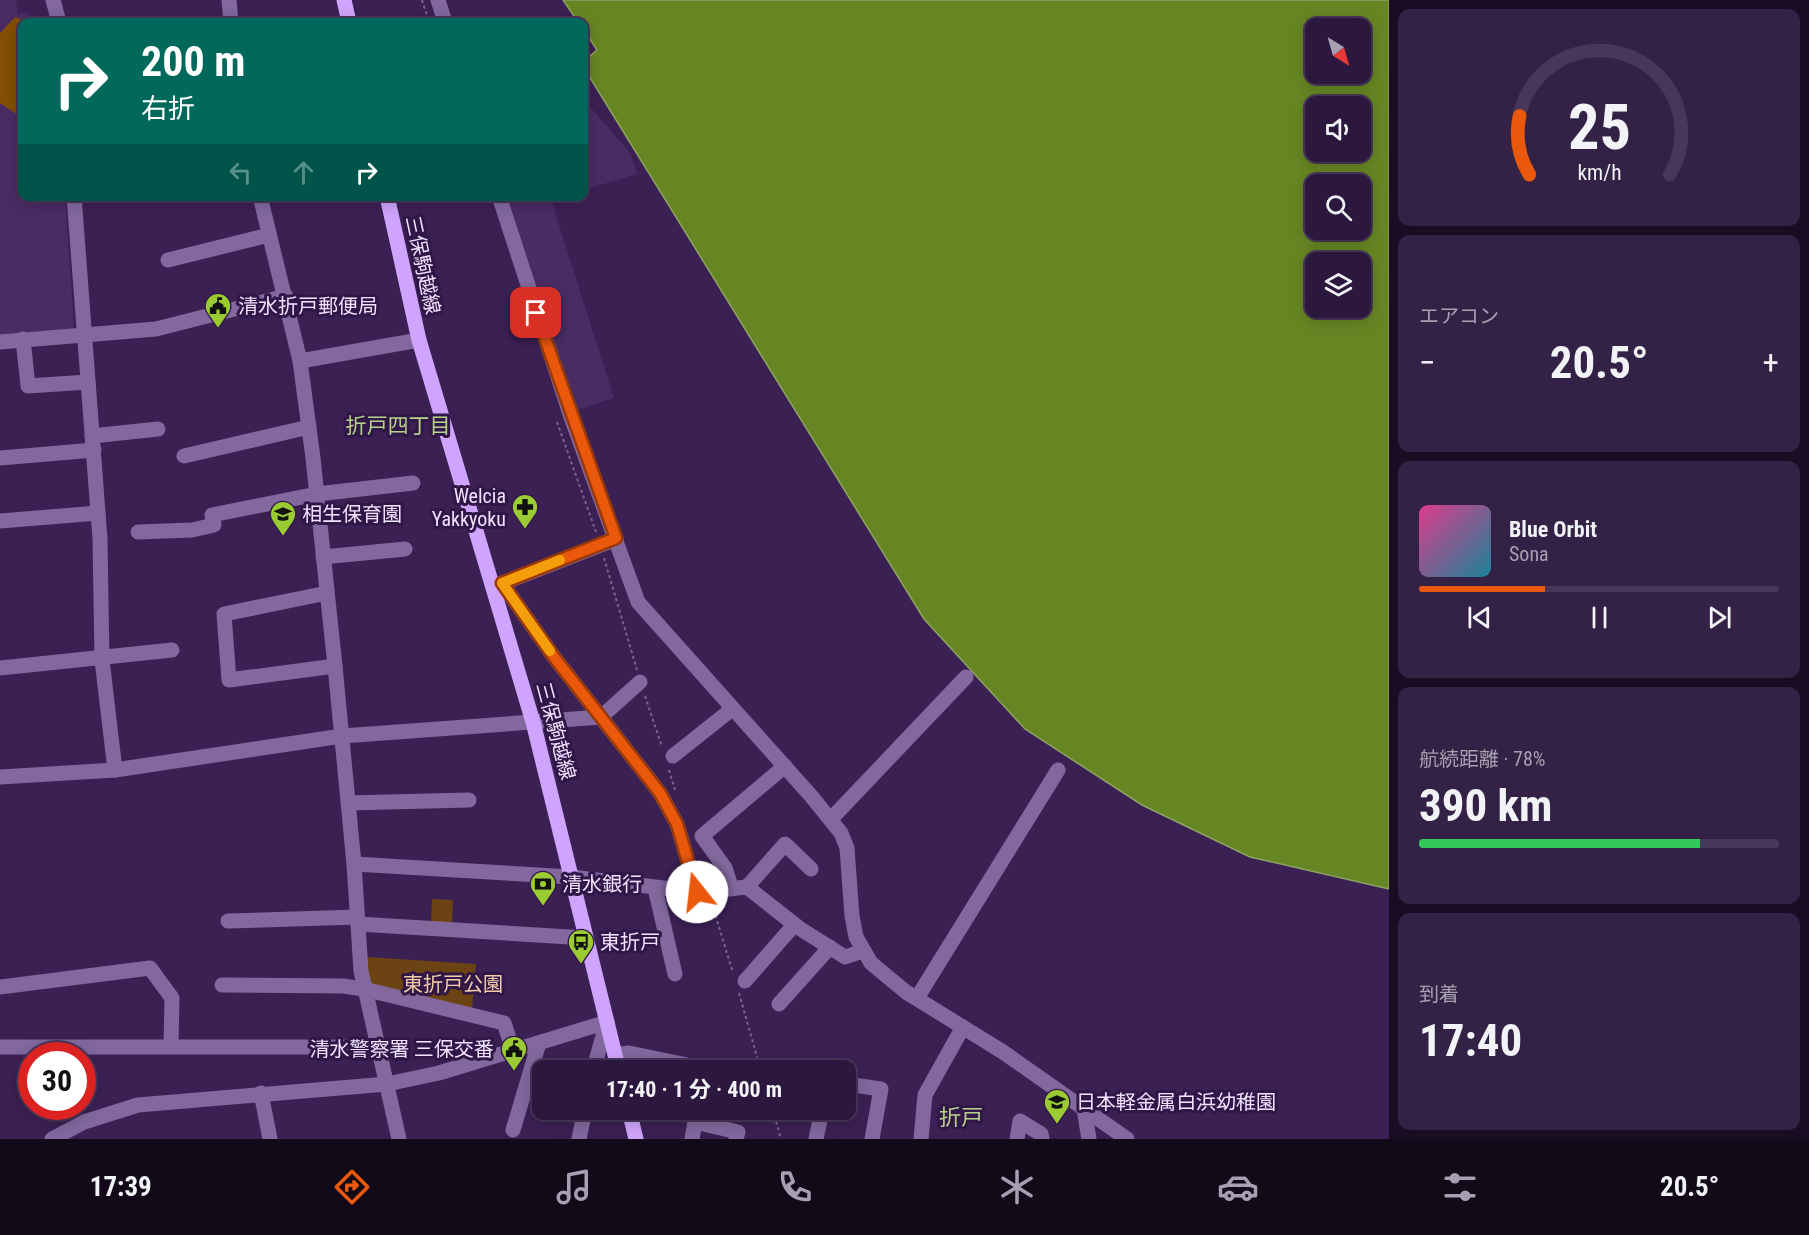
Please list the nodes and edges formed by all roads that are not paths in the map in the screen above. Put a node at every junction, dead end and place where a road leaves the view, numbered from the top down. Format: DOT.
graph roads {
  1 [pos="53,0"];
  2 [pos="229,0"];
  3 [pos="344,0"];
  4 [pos="438,0"];
  5 [pos="58,18"];
  6 [pos="231,18"];
  7 [pos="348,18"];
  8 [pos="445,18"];
  9 [pos="74,201"];
  10 [pos="261,201"];
  11 [pos="388,201"];
  12 [pos="501,201"];
  13 [pos="270,235"];
  14 [pos="168,260"];
  15 [pos="286,296"];
  16 [pos="85,333"];
  17 [pos="23,339"];
  18 [pos="418,340"];
  19 [pos="0,342"];
  20 [pos="300,361"];
  21 [pos="88,382"];
  22 [pos="309,427"];
  23 [pos="158,429"];
  24 [pos="93,443"];
  25 [pos="184,456"];
  26 [pos="0,458"];
  27 [pos="413,483"];
  28 [pos="317,494"];
  29 [pos="98,513"];
  30 [pos="0,521"];
  31 [pos="138,532"];
  32 [pos="616,538"];
  33 [pos="405,549"];
  34 [pos="323,557"];
  35 [pos="498,585"];
  36 [pos="327,593"];
  37 [pos="172,650"];
  38 [pos="101,656"];
  39 [pos="335,666"];
  40 [pos="0,668"];
  41 [pos="966,677"];
  42 [pos="640,682"];
  43 [pos="732,709"];
  44 [pos="601,717"];
  45 [pos="533,722"];
  46 [pos="342,736"];
  47 [pos="668,758"];
  48 [pos="784,766"];
  49 [pos="115,770"];
  50 [pos="1058,770"];
  51 [pos="0,777"];
  52 [pos="469,800"];
  53 [pos="348,803"];
  54 [pos="831,819"];
  55 [pos="354,864"];
  56 [pos="811,869"];
  57 [pos="571,877"];
  58 [pos="655,888"];
  59 [pos="740,888"];
  60 [pos="697,892"];
  61 [pos="358,920"];
  62 [pos="228,921"];
  63 [pos="794,925"];
  64 [pos="586,938"];
  65 [pos="830,947"];
  66 [pos="863,951"];
  67 [pos="675,974"];
  68 [pos="746,981"];
  69 [pos="222,985"];
  70 [pos="0,987"];
  71 [pos="364,989"];
  72 [pos="917,998"];
  73 [pos="779,1004"];
  74 [pos="607,1022"];
  75 [pos="963,1027"];
  76 [pos="539,1042"];
  77 [pos="171,1046"];
  78 [pos="0,1047"];
  79 [pos="378,1047"];
  80 [pos="513,1050"];
  81 [pos="615,1054"];
  82 [pos="595,1060"];
  83 [pos="617,1060"];
  84 [pos="663,1060"];
  85 [pos="387,1084"];
  86 [pos="856,1085"];
  87 [pos="261,1093"];
  88 [pos="1084,1109"];
  89 [pos="583,1120"];
  90 [pos="631,1120"];
  91 [pos="820,1120"];
  92 [pos="513,1130"];
  93 [pos="269,1138"];
  94 [pos="52,1139"];
  95 [pos="399,1139"];
  96 [pos="579,1139"];
  97 [pos="636,1139"];
  98 [pos="692,1139"];
  99 [pos="736,1139"];
  100 [pos="816,1139"];
  101 [pos="872,1139"];
  102 [pos="921,1139"];
  103 [pos="1017,1139"];
  104 [pos="1042,1139"];
  105 [pos="1089,1139"];
  106 [pos="1127,1139"];
  1 -- 5 [label="street"];
  2 -- 6 [label="street"];
  3 -- 7 [label="main road"];
  4 -- 8 [label="street"];
  9 -- 16 [label="street"];
  10 -- 13 [label="street"];
  11 -- 18 [label="main road, 三保駒越線"];
  12 -- 32 [label="street"];
  13 -- 14 [label="street"];
  13 -- 15 [label="street"];
  15 -- 16 [label="street"];
  15 -- 20 [label="street"];
  16 -- 17 [label="street"];
  16 -- 21 [label="street"];
  17 -- 19 [label="street"];
  17 -- 21 [label="street"];
  18 -- 20 [label="street"];
  18 -- 35 [label="main road, 三保駒越線"];
  20 -- 22 [label="street"];
  21 -- 24 [label="street"];
  22 -- 25 [label="street"];
  22 -- 28 [label="street"];
  23 -- 24 [label="street"];
  24 -- 26 [label="street"];
  24 -- 29 [label="street"];
  27 -- 28 [label="street"];
  28 -- 31 [label="street"];
  28 -- 34 [label="street"];
  29 -- 30 [label="street"];
  29 -- 38 [label="street"];
  32 -- 35 [label="street"];
  32 -- 43 [label="street"];
  33 -- 34 [label="street"];
  34 -- 36 [label="street"];
  35 -- 44 [label="street"];
  35 -- 45 [label="main road, 三保駒越線"];
  36 -- 39 [label="street"];
  36 -- 39 [label="street"];
  37 -- 38 [label="street"];
  38 -- 40 [label="street"];
  38 -- 49 [label="street"];
  39 -- 46 [label="street"];
  41 -- 54 [label="street"];
  42 -- 44 [label="street"];
  43 -- 47 [label="street"];
  43 -- 48 [label="street"];
  44 -- 45 [label="street"];
  44 -- 60 [label="street"];
  45 -- 46 [label="street"];
  45 -- 57 [label="main road, 三保駒越線"];
  46 -- 49 [label="street"];
  46 -- 53 [label="street"];
  48 -- 54 [label="street"];
  48 -- 59 [label="street"];
  49 -- 51 [label="street"];
  50 -- 72 [label="street"];
  52 -- 53 [label="street"];
  53 -- 55 [label="street"];
  54 -- 66 [label="street"];
  55 -- 57 [label="street"];
  55 -- 61 [label="street"];
  56 -- 59 [label="street"];
  57 -- 58 [label="street"];
  57 -- 64 [label="main road, 三保駒越線"];
  58 -- 60 [label="street"];
  58 -- 67 [label="street"];
  59 -- 60 [label="street"];
  59 -- 63 [label="street"];
  61 -- 62 [label="street"];
  61 -- 64 [label="street"];
  61 -- 71 [label="street"];
  63 -- 65 [label="street"];
  63 -- 68 [label="street"];
  64 -- 74 [label="main road, 三保駒越線"];
  65 -- 66 [label="street"];
  65 -- 73 [label="street"];
  66 -- 72 [label="street"];
  69 -- 71 [label="street"];
  70 -- 77 [label="street"];
  71 -- 79 [label="street"];
  71 -- 80 [label="street"];
  72 -- 75 [label="street"];
  74 -- 76 [label="street"];
  74 -- 81 [label="main road, 三保駒越線"];
  74 -- 82 [label="street"];
  75 -- 88 [label="street"];
  75 -- 102 [label="street"];
  76 -- 80 [label="street"];
  76 -- 92 [label="street"];
  77 -- 78 [label="street"];
  77 -- 79 [label="street"];
  79 -- 85 [label="street"];
  80 -- 85 [label="street"];
  81 -- 83 [label="main road, 三保駒越線"];
  81 -- 84 [label="street"];
  85 -- 87 [label="street"];
  85 -- 95 [label="street"];
  86 -- 101 [label="street"];
  87 -- 93 [label="street"];
  87 -- 94 [label="street"];
  88 -- 105 [label="street"];
  88 -- 106 [label="street"];
  89 -- 96 [label="street"];
  90 -- 97 [label="main road"];
  91 -- 100 [label="street"];
  98 -- 99 [label="street"];
  103 -- 104 [label="street"];
}
